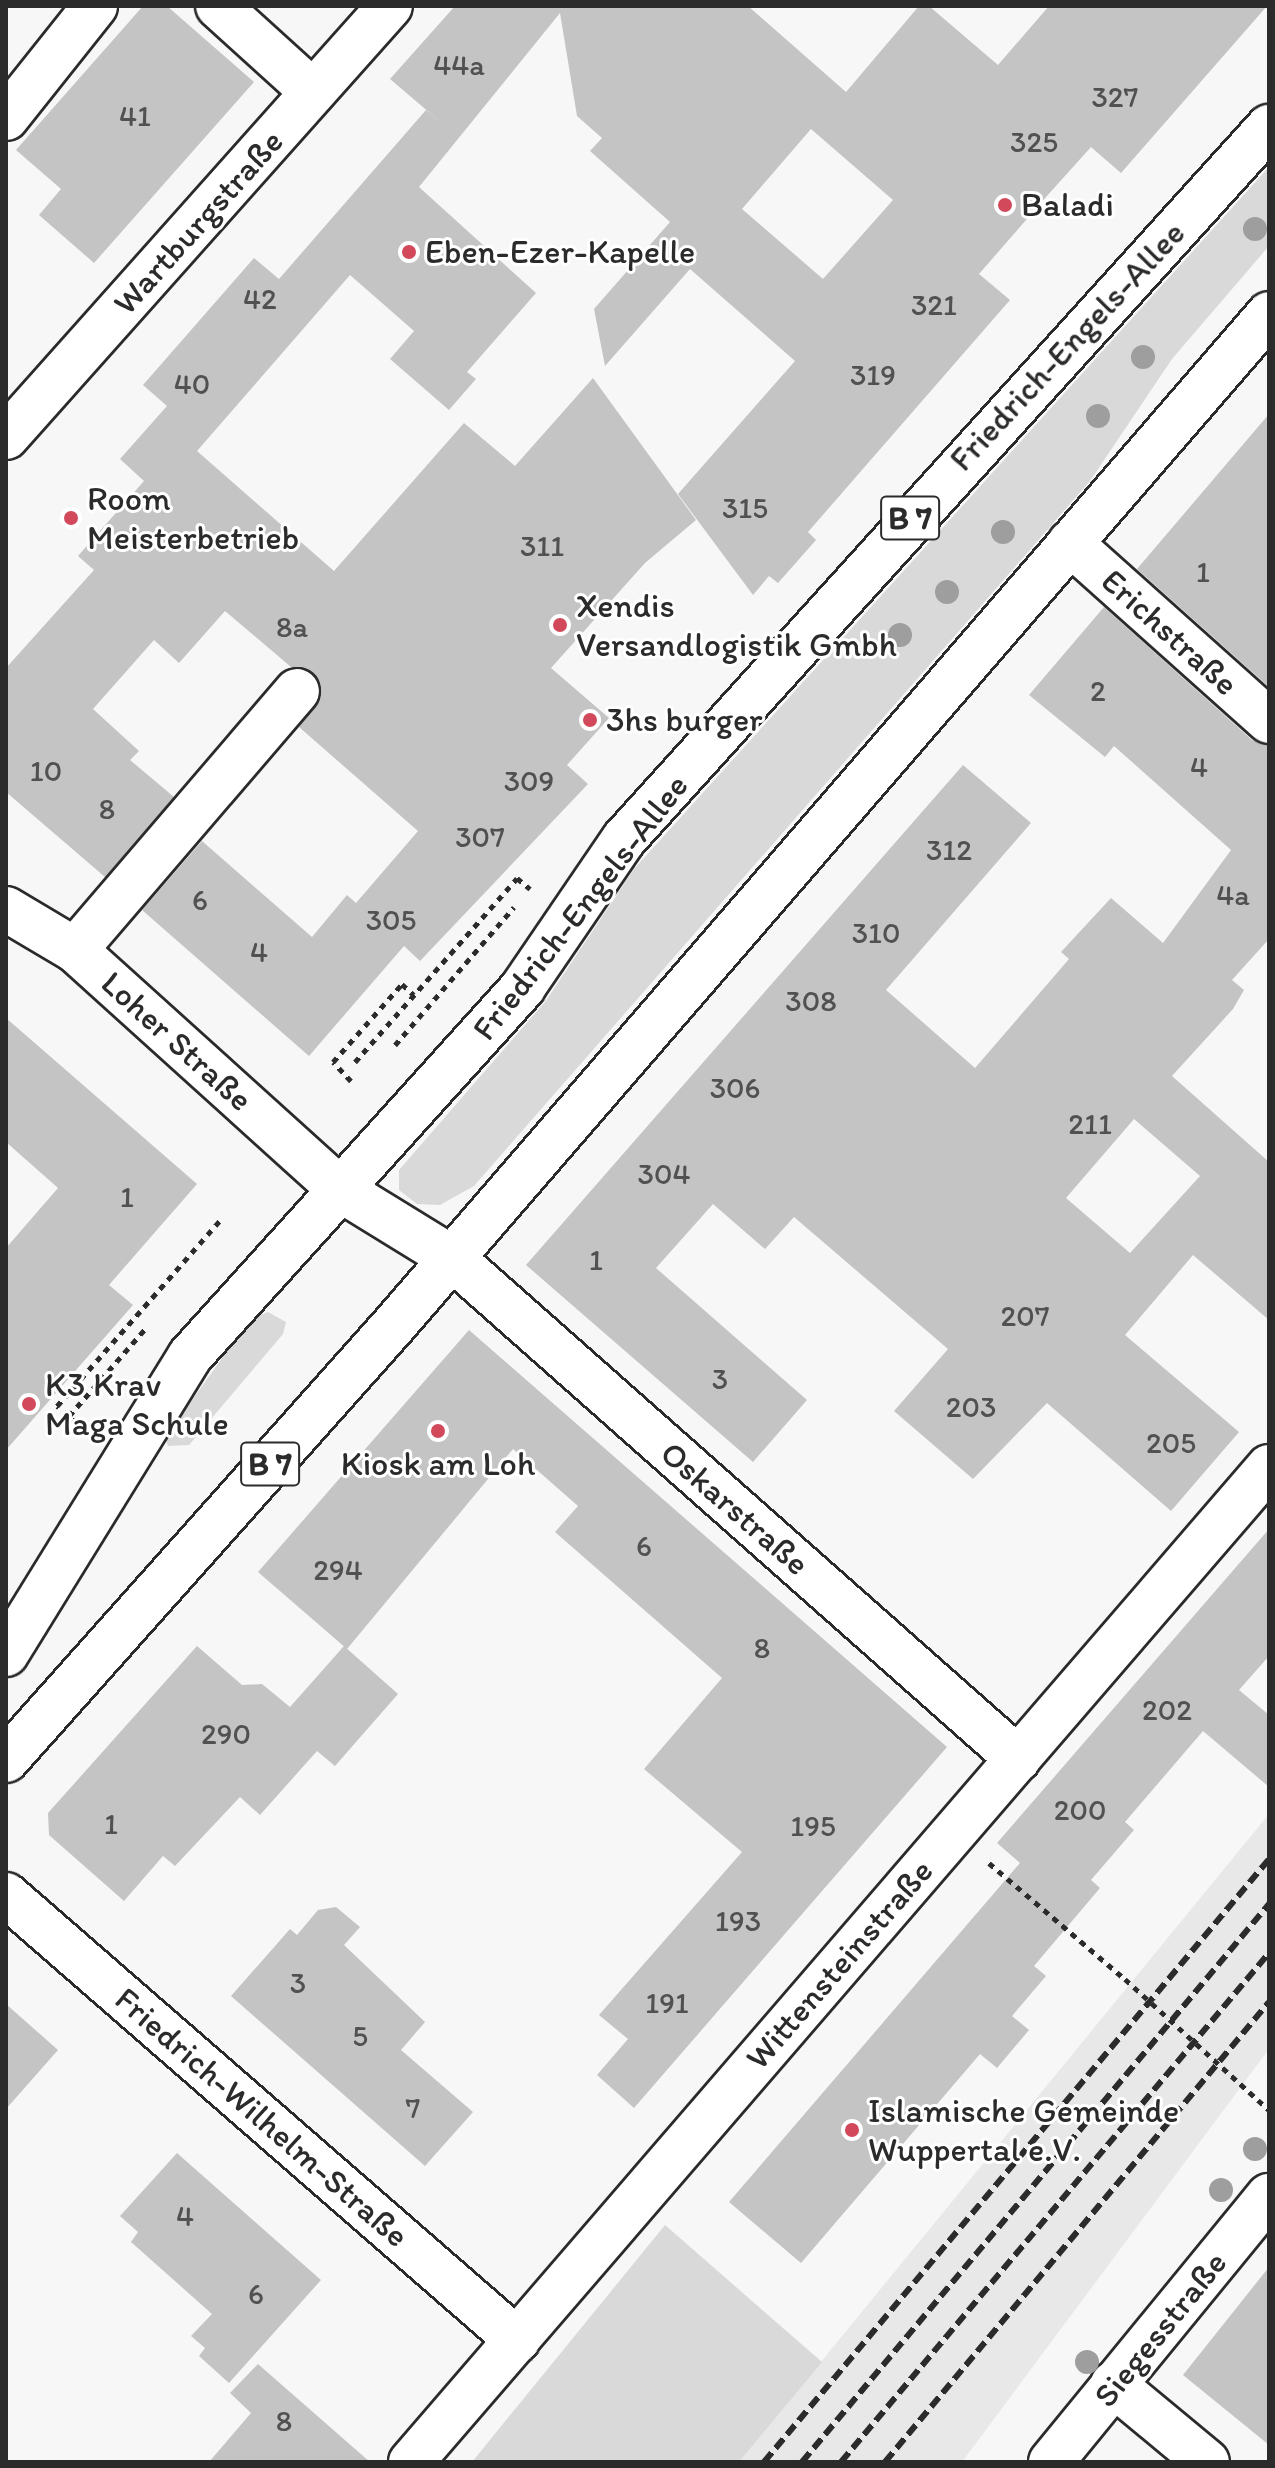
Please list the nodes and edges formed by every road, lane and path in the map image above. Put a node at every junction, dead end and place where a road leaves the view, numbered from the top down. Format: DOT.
graph roads {
  1 [pos="95,6"];
  2 [pos="218,6"];
  3 [pos="390,6"];
  4 [pos="313,92"];
  5 [pos="6,118"];
  6 [pos="1269,127"];
  7 [pos="1269,314"];
  8 [pos="6,437"];
  9 [pos="1070,543"];
  10 [pos="297,691"];
  11 [pos="1269,721"];
  12 [pos="530,889"];
  13 [pos="6,909"];
  14 [pos="567,921"];
  15 [pos="75,950"];
  16 [pos="414,995"];
  17 [pos="395,1045"];
  18 [pos="355,1062"];
  19 [pos="351,1081"];
  20 [pos="338,1188"];
  21 [pos="221,1219"];
  22 [pos="452,1258"];
  23 [pos="158,1314"];
  24 [pos="1269,1467"];
  25 [pos="6,1654"];
  26 [pos="1018,1759"];
  27 [pos="6,1760"];
  28 [pos="982,1857"];
  29 [pos="6,1895"];
  30 [pos="1269,2110"];
  31 [pos="1269,2196"];
  32 [pos="517,2340"];
  33 [pos="1113,2384"];
  34 [pos="411,2462"];
  35 [pos="1051,2462"];
  36 [pos="1207,2462"];
  1 -- 5 [label="main road"];
  2 -- 4 [label="main road"];
  3 -- 4 [label="main road, Wartburgstraße"];
  4 -- 8 [label="main road, Wartburgstraße"];
  6 -- 14 [label="main road, Friedrich-Engels-Allee / B 7"];
  7 -- 9 [label="main road, B 7"];
  9 -- 11 [label="main road, Erichstraße"];
  9 -- 22 [label="main road, B 7"];
  10 -- 15 [label="main road"];
  12 -- 14 [label="path"];
  12 -- 16 [label="path"];
  12 -- 17 [label="path"];
  13 -- 15 [label="main road, Loher Straße"];
  14 -- 20 [label="main road, Friedrich-Engels-Allee / B 7"];
  15 -- 20 [label="main road, Loher Straße"];
  16 -- 18 [label="path"];
  16 -- 19 [label="path"];
  20 -- 22 [label="main road, Loher Straße"];
  20 -- 25 [label="main road, Friedrich-Engels-Allee / B 7"];
  21 -- 23 [label="path"];
  22 -- 26 [label="main road, Oskarstraße"];
  22 -- 27 [label="main road, B 7"];
  24 -- 26 [label="main road, Wittensteinstraße"];
  26 -- 32 [label="main road, Wittensteinstraße"];
  28 -- 30 [label="path, bridge"];
  29 -- 32 [label="main road, Friedrich-Wilhelm-Straße"];
  31 -- 33 [label="main road, Siegesstraße"];
  32 -- 34 [label="main road, Wittensteinstraße"];
  33 -- 35 [label="main road, Siegesstraße"];
  33 -- 36 [label="main road"];
}
